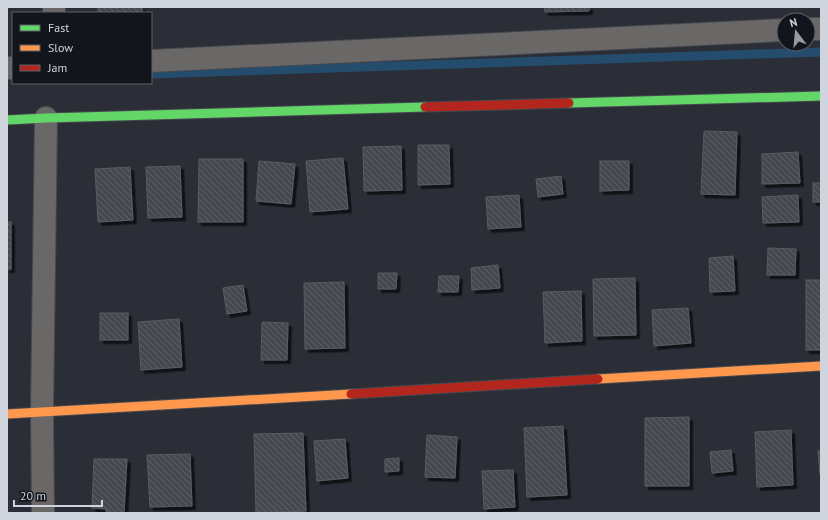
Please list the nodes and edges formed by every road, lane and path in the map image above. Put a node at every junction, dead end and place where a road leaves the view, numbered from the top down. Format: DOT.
graph roads {
  1 [pos="776,30"];
  2 [pos="152,61"];
  3 [pos="821,96"];
  4 [pos="46,118"];
  5 [pos="7,120"];
  6 [pos="821,366"];
  7 [pos="42,412"];
  8 [pos="7,414"];
  9 [pos="43,513"];
  1 -- 2 [label="street"];
  3 -- 4 [label="street"];
  4 -- 5 [label="street"];
  4 -- 7 [label="street"];
  6 -- 7 [label="street"];
  7 -- 8 [label="street"];
  7 -- 9 [label="street"];
}
